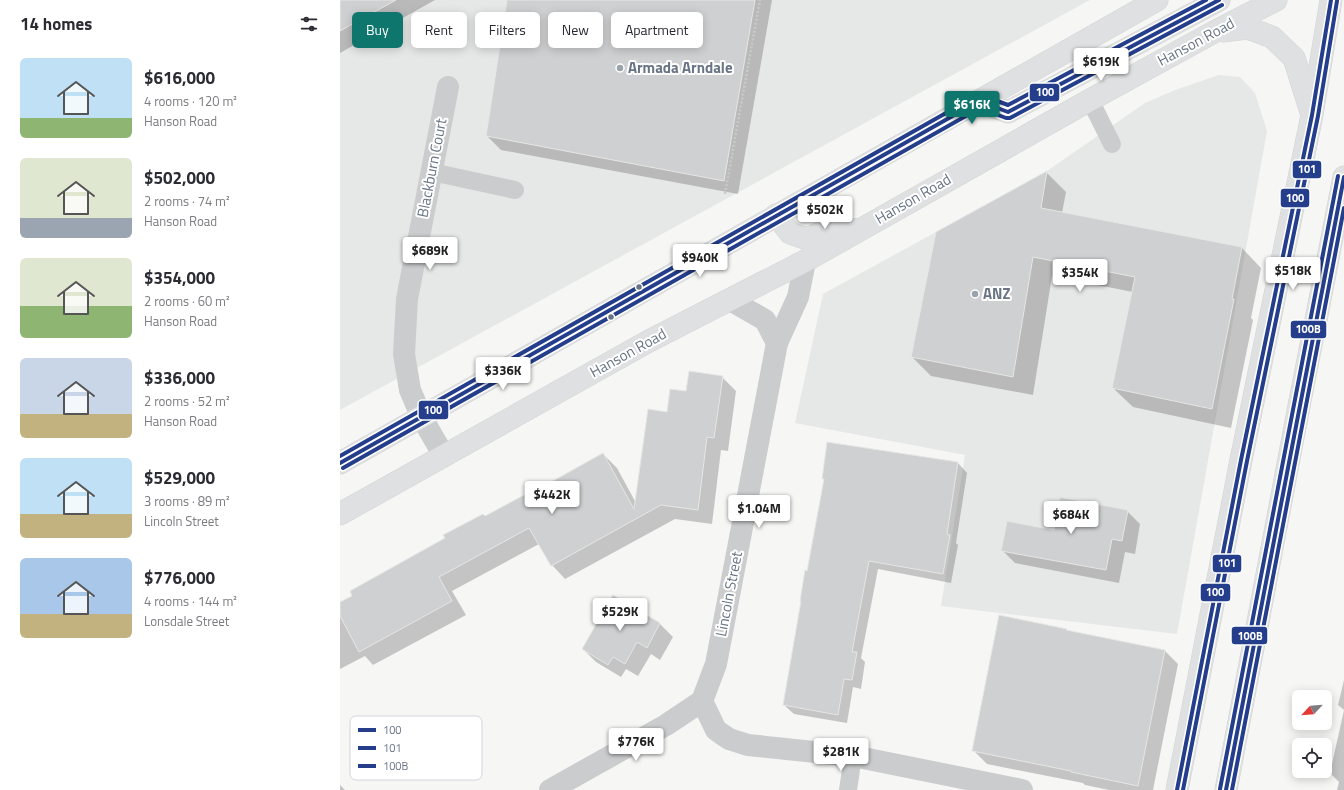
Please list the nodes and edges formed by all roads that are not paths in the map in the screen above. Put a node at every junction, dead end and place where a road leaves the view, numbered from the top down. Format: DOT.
graph roads {
  1 [pos="1157,0"];
  2 [pos="1219,0"];
  3 [pos="1276,0"];
  4 [pos="1331,0"];
  5 [pos="1214,32"];
  6 [pos="448,87"];
  7 [pos="1090,100"];
  8 [pos="979,101"];
  9 [pos="1312,115"];
  10 [pos="1112,144"];
  11 [pos="432,172"];
  12 [pos="1344,177"];
  13 [pos="515,190"];
  14 [pos="776,215"];
  15 [pos="859,230"];
  16 [pos="805,261"];
  17 [pos="730,300"];
  18 [pos="777,343"];
  19 [pos="422,418"];
  20 [pos="444,456"];
  21 [pos="340,463"];
  22 [pos="340,514"];
  23 [pos="702,701"];
  24 [pos="853,756"];
  25 [pos="550,790"];
  26 [pos="848,790"];
  27 [pos="1022,790"];
  28 [pos="1177,790"];
  29 [pos="1226,790"];
  1 -- 8 [label="main road"];
  2 -- 8 [label="main road, Hanson Road"];
  3 -- 5 [label="main road, Hanson Road"];
  4 -- 9 [label="main road"];
  5 -- 7 [label="main road, Hanson Road"];
  5 -- 9 [label="main road"];
  6 -- 11 [label="street, Blackburn Court"];
  7 -- 10 [label="lane"];
  7 -- 15 [label="main road, Hanson Road"];
  8 -- 14 [label="main road"];
  9 -- 28 [label="main road"];
  11 -- 13 [label="lane"];
  11 -- 19 [label="street, Blackburn Court"];
  12 -- 29 [label="main road"];
  14 -- 15 [label="main road"];
  14 -- 19 [label="main road"];
  15 -- 16 [label="main road, Hanson Road"];
  16 -- 17 [label="main road, Hanson Road"];
  16 -- 18 [label="street, Lincoln Street"];
  17 -- 18 [label="street"];
  17 -- 20 [label="main road, Hanson Road"];
  18 -- 23 [label="street, Lincoln Street"];
  19 -- 20 [label="street, Blackburn Court"];
  19 -- 21 [label="main road"];
  20 -- 22 [label="main road, Hanson Road"];
  23 -- 24 [label="street"];
  23 -- 25 [label="street"];
  24 -- 26 [label="lane"];
  24 -- 27 [label="street"];
}
